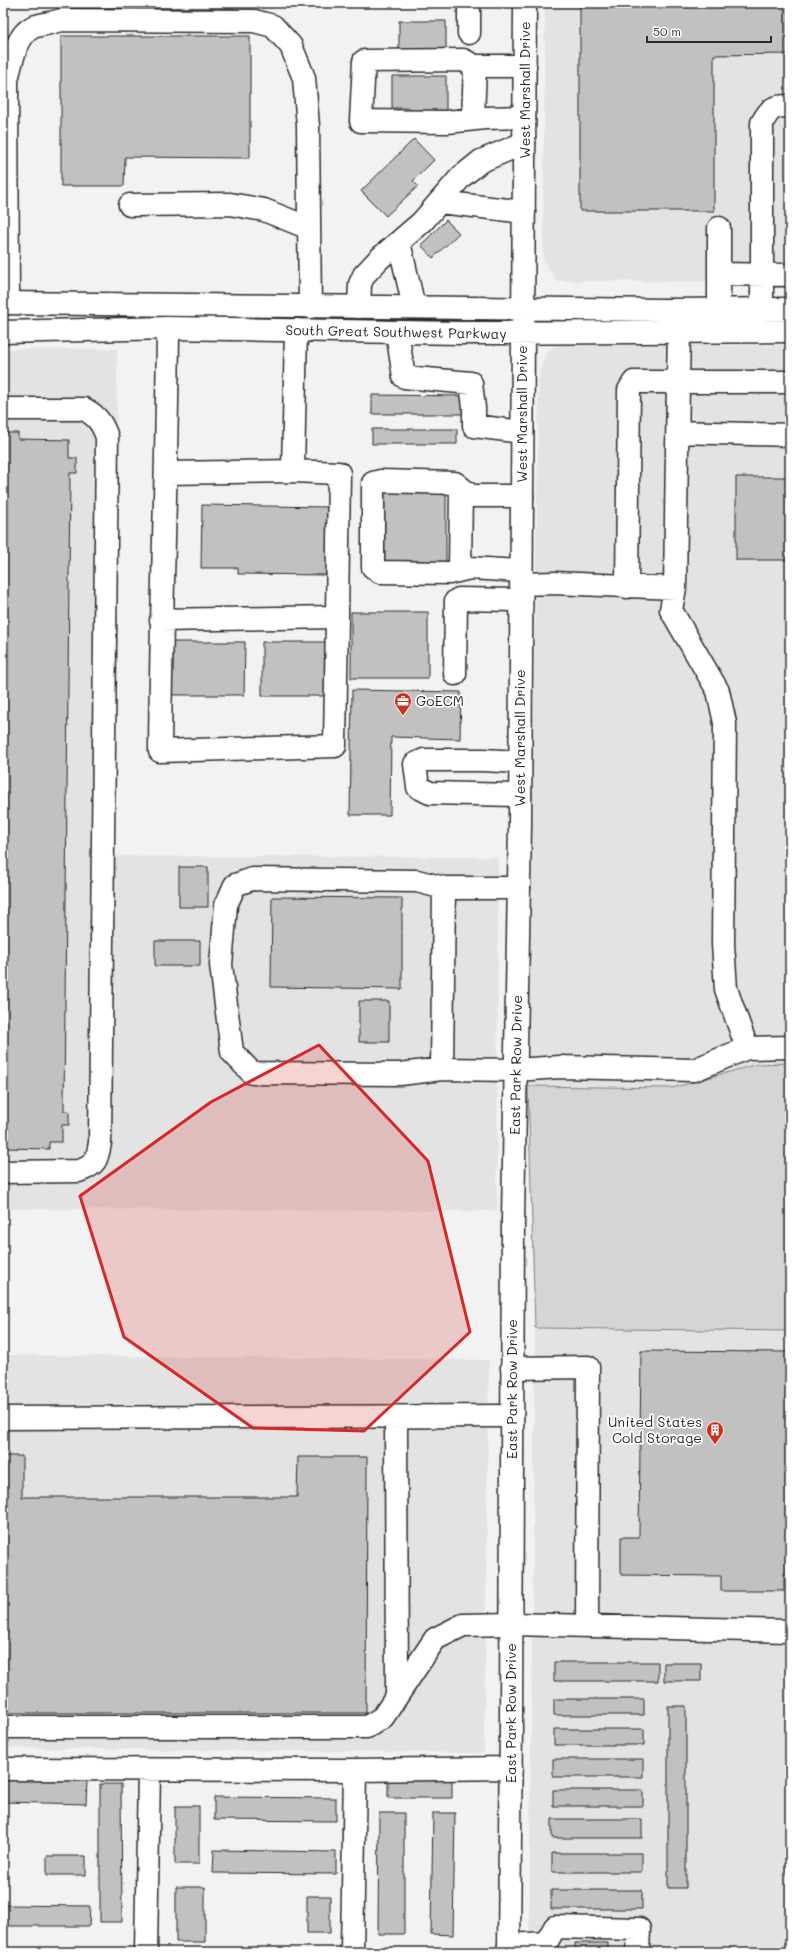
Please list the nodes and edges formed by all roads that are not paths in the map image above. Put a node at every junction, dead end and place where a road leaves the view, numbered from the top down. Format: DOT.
graph roads {
  1 [pos="469,3"];
  2 [pos="525,3"];
  3 [pos="469,33"];
  4 [pos="475,66"];
  5 [pos="525,66"];
  6 [pos="790,106"];
  7 [pos="524,117"];
  8 [pos="473,119"];
  9 [pos="524,143"];
  10 [pos="440,202"];
  11 [pos="130,205"];
  12 [pos="524,212"];
  13 [pos="309,228"];
  14 [pos="719,228"];
  15 [pos="398,242"];
  16 [pos="719,274"];
  17 [pos="761,275"];
  18 [pos="790,275"];
  19 [pos="6,303"];
  20 [pos="168,305"];
  21 [pos="310,306"];
  22 [pos="359,307"];
  23 [pos="414,307"];
  24 [pos="523,309"];
  25 [pos="719,309"];
  26 [pos="762,309"];
  27 [pos="790,309"];
  28 [pos="168,328"];
  29 [pos="296,330"];
  30 [pos="790,331"];
  31 [pos="3,332"];
  32 [pos="397,332"];
  33 [pos="679,332"];
  34 [pos="523,333"];
  35 [pos="678,382"];
  36 [pos="790,382"];
  37 [pos="3,409"];
  38 [pos="522,432"];
  39 [pos="678,432"];
  40 [pos="790,435"];
  41 [pos="293,471"];
  42 [pos="167,473"];
  43 [pos="462,488"];
  44 [pos="522,496"];
  45 [pos="460,570"];
  46 [pos="521,585"];
  47 [pos="627,587"];
  48 [pos="675,588"];
  49 [pos="337,617"];
  50 [pos="161,620"];
  51 [pos="455,674"];
  52 [pos="520,762"];
  53 [pos="520,795"];
  54 [pos="520,826"];
  55 [pos="444,888"];
  56 [pos="519,888"];
  57 [pos="790,1047"];
  58 [pos="747,1048"];
  59 [pos="442,1069"];
  60 [pos="516,1070"];
  61 [pos="3,1172"];
  62 [pos="512,1368"];
  63 [pos="512,1416"];
  64 [pos="396,1417"];
  65 [pos="3,1418"];
  66 [pos="512,1624"];
  67 [pos="587,1626"];
  68 [pos="790,1631"];
  69 [pos="397,1696"];
  70 [pos="3,1727"];
  71 [pos="511,1768"];
  72 [pos="3,1769"];
  73 [pos="149,1770"];
  74 [pos="355,1770"];
  75 [pos="509,1948"];
  76 [pos="146,1952"];
  77 [pos="352,1952"];
  78 [pos="638,1952"];
  1 -- 3 [label="main road"];
  2 -- 5 [label="main road, West Marshall Drive"];
  4 -- 5 [label="main road"];
  4 -- 8 [label="main road"];
  4 -- 8 [label="main road"];
  5 -- 7 [label="main road, West Marshall Drive"];
  6 -- 17 [label="main road"];
  7 -- 8 [label="main road"];
  7 -- 9 [label="main road, West Marshall Drive"];
  9 -- 10 [label="main road"];
  9 -- 12 [label="main road, West Marshall Drive"];
  10 -- 12 [label="main road"];
  10 -- 15 [label="main road"];
  11 -- 13 [label="main road"];
  12 -- 24 [label="main road, West Marshall Drive"];
  13 -- 19 [label="main road"];
  13 -- 21 [label="main road"];
  14 -- 16 [label="main road"];
  15 -- 22 [label="main road"];
  15 -- 23 [label="main road"];
  16 -- 17 [label="main road"];
  16 -- 25 [label="main road"];
  17 -- 18 [label="main road"];
  17 -- 26 [label="main road"];
  19 -- 20 [label="main road, South Great Southwest Parkway"];
  20 -- 21 [label="main road, South Great Southwest Parkway"];
  20 -- 28 [label="main road"];
  21 -- 22 [label="main road, South Great Southwest Parkway"];
  22 -- 23 [label="main road, South Great Southwest Parkway"];
  23 -- 24 [label="main road, South Great Southwest Parkway"];
  24 -- 25 [label="main road, South Great Southwest Parkway"];
  24 -- 34 [label="main road, West Marshall Drive"];
  25 -- 26 [label="main road, South Great Southwest Parkway"];
  26 -- 27 [label="main road, South Great Southwest Parkway"];
  28 -- 29 [label="main road, South Great Southwest Parkway"];
  28 -- 31 [label="main road, South Great Southwest Parkway"];
  28 -- 42 [label="main road"];
  29 -- 32 [label="main road, South Great Southwest Parkway"];
  29 -- 41 [label="main road"];
  30 -- 33 [label="main road, South Great Southwest Parkway"];
  32 -- 34 [label="main road, South Great Southwest Parkway"];
  32 -- 38 [label="main road"];
  33 -- 34 [label="main road, South Great Southwest Parkway"];
  33 -- 35 [label="main road"];
  34 -- 38 [label="main road, West Marshall Drive"];
  35 -- 36 [label="main road"];
  35 -- 39 [label="main road"];
  35 -- 47 [label="main road"];
  37 -- 61 [label="main road"];
  38 -- 44 [label="main road, West Marshall Drive"];
  39 -- 40 [label="main road"];
  39 -- 48 [label="main road"];
  41 -- 42 [label="main road"];
  41 -- 49 [label="main road"];
  42 -- 50 [label="main road"];
  43 -- 44 [label="main road"];
  43 -- 45 [label="main road"];
  43 -- 45 [label="main road"];
  44 -- 46 [label="main road, West Marshall Drive"];
  45 -- 46 [label="main road"];
  46 -- 47 [label="main road"];
  46 -- 51 [label="main road"];
  46 -- 52 [label="main road, West Marshall Drive"];
  47 -- 48 [label="main road"];
  48 -- 58 [label="main road"];
  49 -- 50 [label="main road"];
  49 -- 50 [label="main road"];
  52 -- 53 [label="main road, West Marshall Drive"];
  52 -- 53 [label="main road"];
  53 -- 54 [label="main road, West Marshall Drive"];
  54 -- 56 [label="main road, East Park Row Drive"];
  55 -- 56 [label="main road"];
  55 -- 59 [label="main road"];
  55 -- 59 [label="main road"];
  56 -- 60 [label="main road, East Park Row Drive"];
  57 -- 58 [label="main road"];
  58 -- 60 [label="main road"];
  59 -- 60 [label="main road"];
  60 -- 62 [label="main road, East Park Row Drive"];
  62 -- 63 [label="main road, East Park Row Drive"];
  62 -- 67 [label="main road"];
  63 -- 64 [label="main road"];
  63 -- 66 [label="main road, East Park Row Drive"];
  64 -- 65 [label="main road"];
  64 -- 69 [label="main road"];
  66 -- 67 [label="main road"];
  66 -- 69 [label="main road"];
  66 -- 71 [label="main road, East Park Row Drive"];
  67 -- 68 [label="main road"];
  69 -- 70 [label="main road"];
  71 -- 74 [label="main road"];
  71 -- 75 [label="main road, East Park Row Drive"];
  72 -- 73 [label="main road"];
  73 -- 74 [label="main road"];
  73 -- 76 [label="main road"];
  74 -- 77 [label="main road"];
  75 -- 78 [label="main road"];
}
